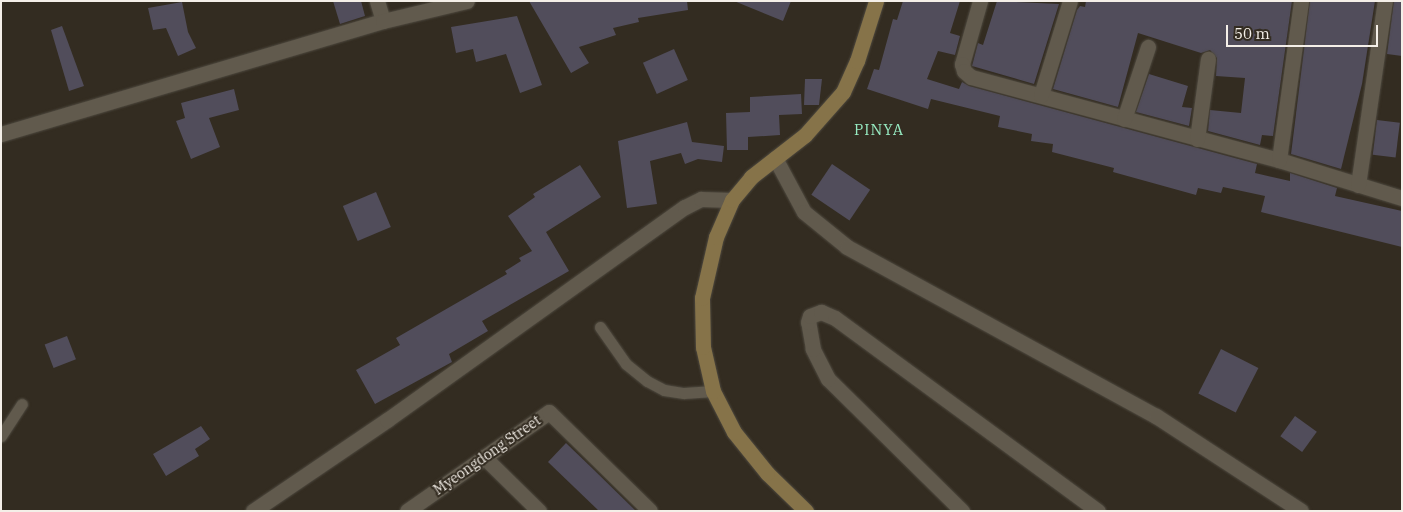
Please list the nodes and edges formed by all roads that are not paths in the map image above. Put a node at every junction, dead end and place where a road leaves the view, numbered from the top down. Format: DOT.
graph roads {
  1 [pos="377,1"];
  2 [pos="467,1"];
  3 [pos="876,1"];
  4 [pos="980,1"];
  5 [pos="1070,1"];
  6 [pos="1301,1"];
  7 [pos="1384,1"];
  8 [pos="384,21"];
  9 [pos="1148,47"];
  10 [pos="1208,59"];
  11 [pos="1041,95"];
  12 [pos="1124,119"];
  13 [pos="1,134"];
  14 [pos="1197,139"];
  15 [pos="775,158"];
  16 [pos="1279,160"];
  17 [pos="1358,185"];
  18 [pos="1402,198"];
  19 [pos="732,200"];
  20 [pos="600,327"];
  21 [pos="713,391"];
  22 [pos="22,404"];
  23 [pos="1,436"];
  24 [pos="484,457"];
  25 [pos="418,508"];
  26 [pos="253,511"];
  27 [pos="539,511"];
  28 [pos="650,511"];
  29 [pos="806,511"];
  30 [pos="962,511"];
  31 [pos="1098,511"];
  32 [pos="1301,511"];
  1 -- 8 [label="street"];
  2 -- 8 [label="street"];
  3 -- 15 [label="street"];
  4 -- 11 [label="street"];
  5 -- 11 [label="street"];
  6 -- 16 [label="street"];
  7 -- 17 [label="street"];
  8 -- 13 [label="street"];
  9 -- 12 [label="street"];
  10 -- 14 [label="street"];
  11 -- 12 [label="street"];
  12 -- 14 [label="street"];
  14 -- 16 [label="street"];
  15 -- 19 [label="street"];
  15 -- 32 [label="street"];
  16 -- 17 [label="street"];
  17 -- 18 [label="street"];
  19 -- 21 [label="street"];
  19 -- 26 [label="street"];
  20 -- 21 [label="lane"];
  21 -- 29 [label="street"];
  22 -- 23 [label="lane"];
  24 -- 25 [label="street, Myeongdong Street"];
  24 -- 27 [label="street"];
  24 -- 28 [label="street, Myeongdong Street"];
  30 -- 31 [label="street"];
}
